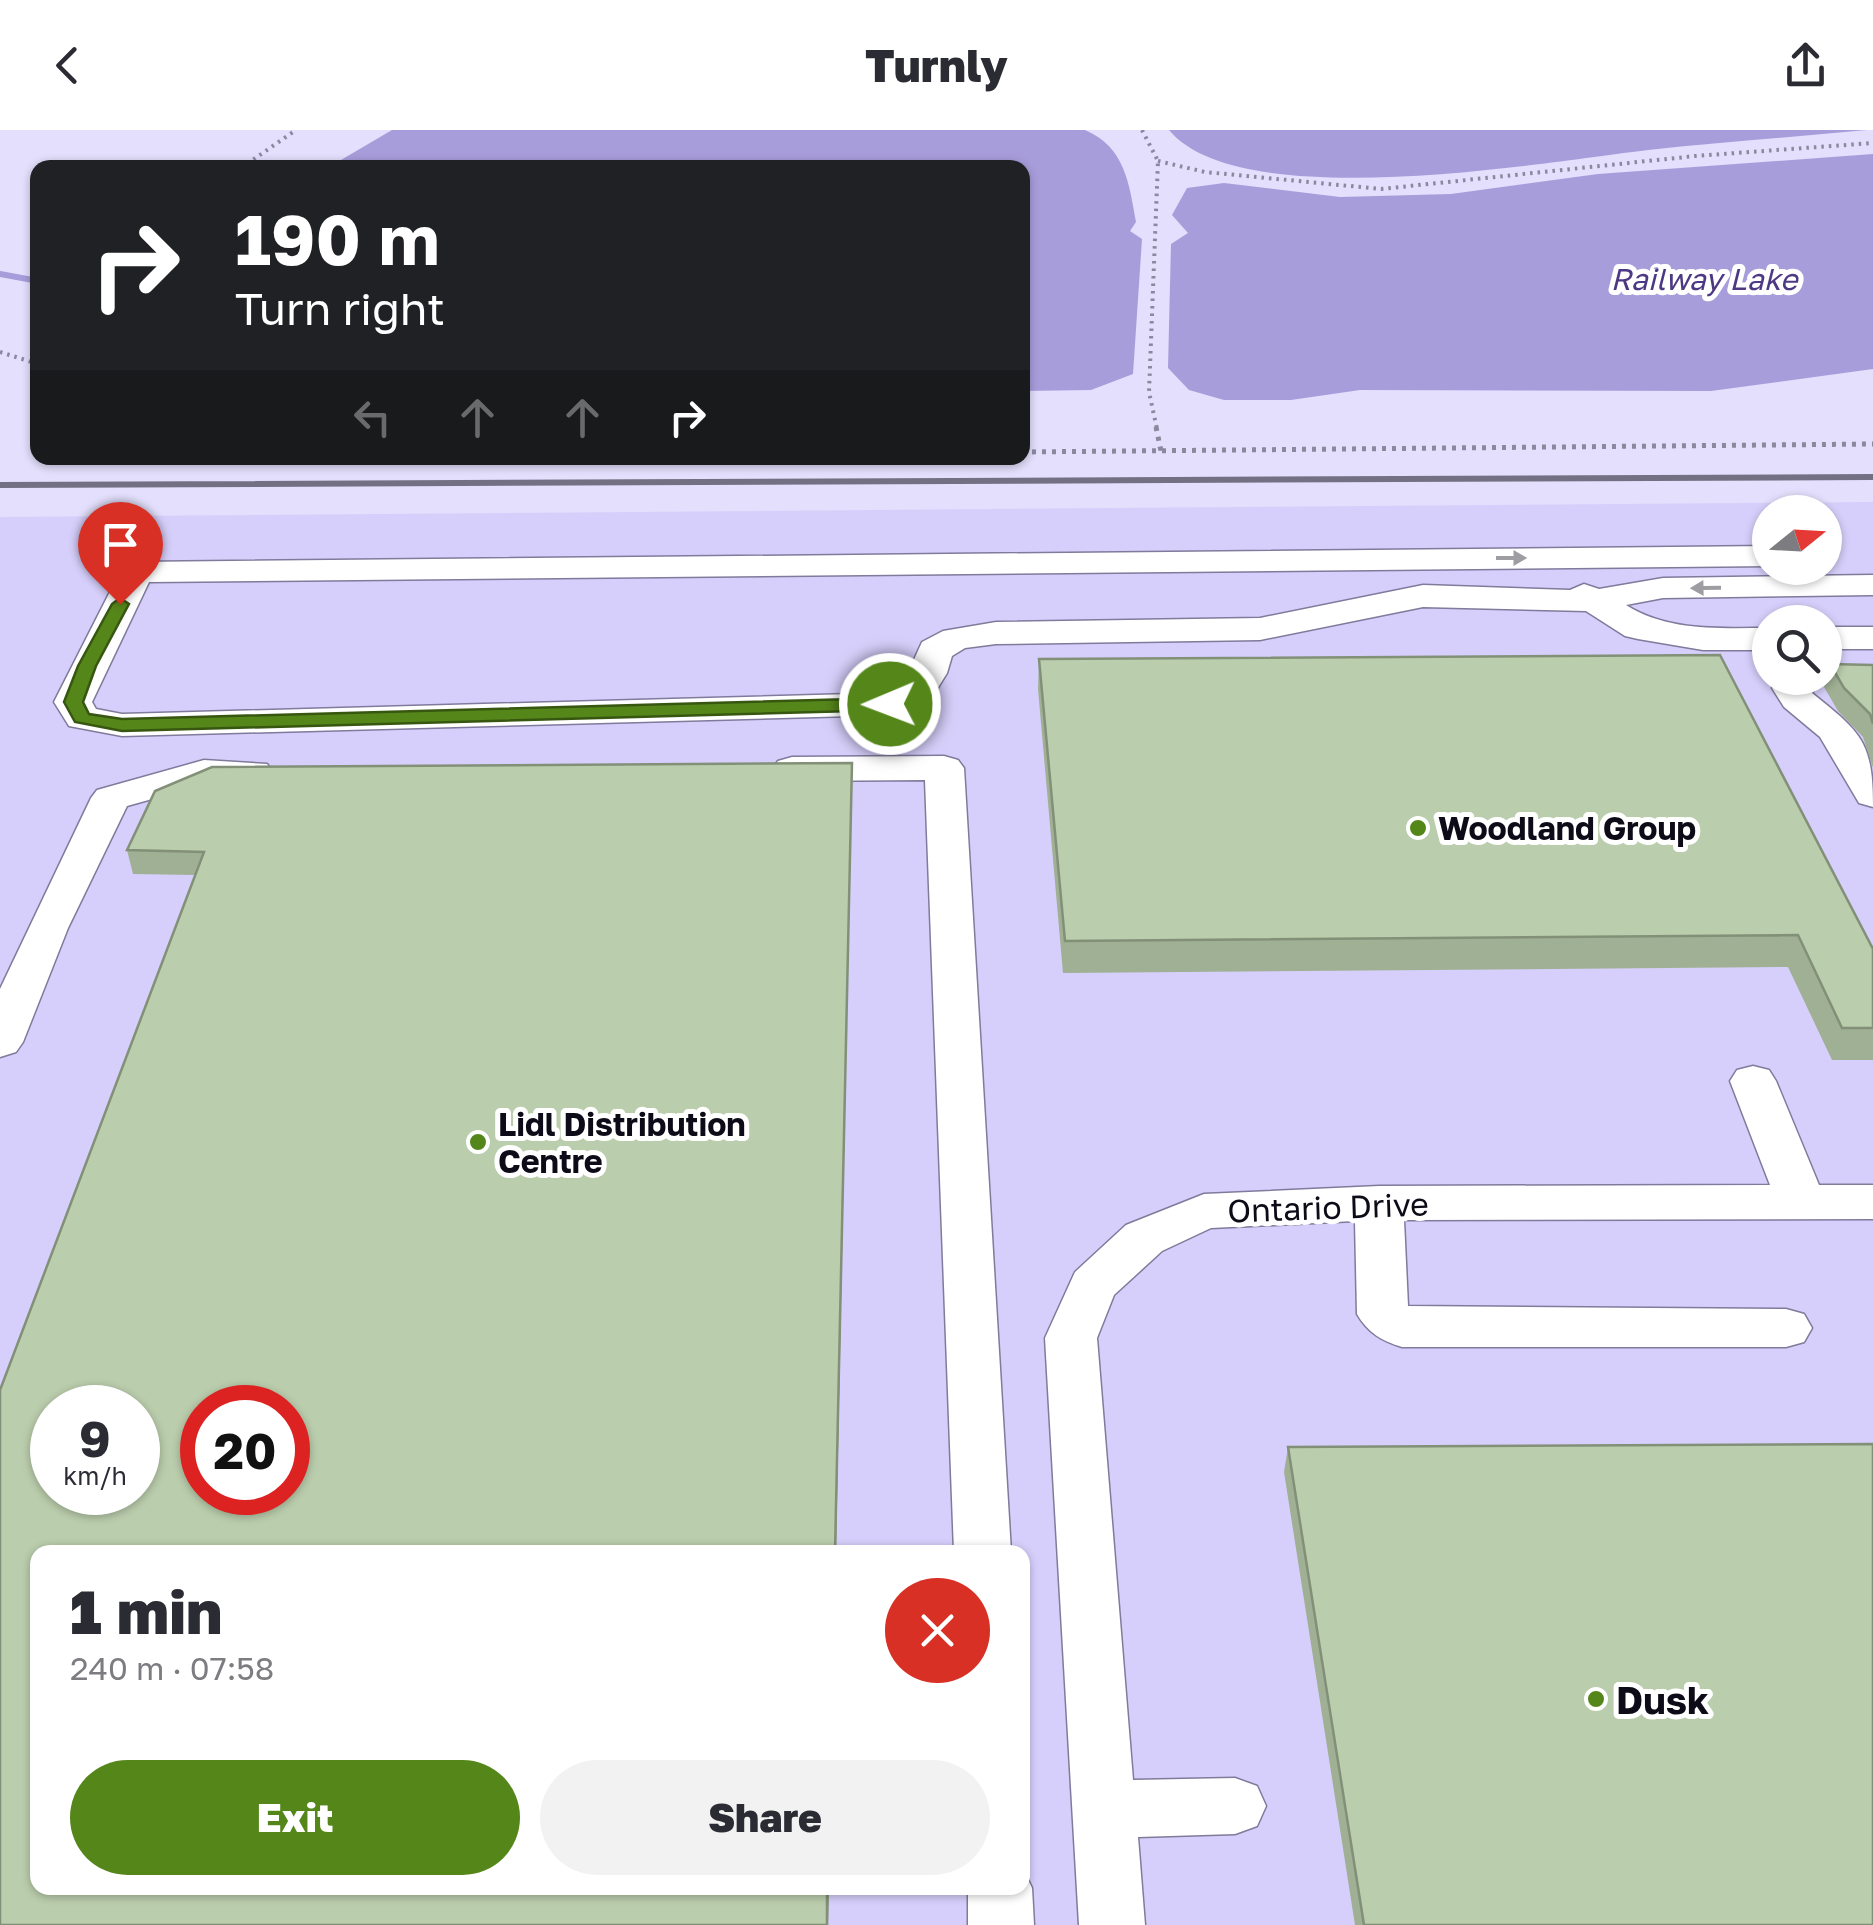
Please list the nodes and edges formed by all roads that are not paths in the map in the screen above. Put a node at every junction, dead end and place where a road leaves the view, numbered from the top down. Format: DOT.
graph roads {
  1 [pos="1752,556"];
  2 [pos="1842,556"];
  3 [pos="1873,556"];
  4 [pos="1414,558"];
  5 [pos="1569,558"];
  6 [pos="1873,585"];
  7 [pos="1423,596"];
  8 [pos="1593,602"];
  9 [pos="1842,638"];
  10 [pos="1873,638"];
  11 [pos="1752,639"];
  12 [pos="1873,672"];
  13 [pos="1842,673"];
  14 [pos="1795,695"];
  15 [pos="749,770"];
  16 [pos="301,772"];
  17 [pos="1873,794"];
  18 [pos="0,1042"];
  19 [pos="1754,1081"];
  20 [pos="1802,1202"];
  21 [pos="1873,1202"];
  22 [pos="1379,1204"];
  23 [pos="1786,1328"];
  24 [pos="983,1545"];
  25 [pos="1236,1806"];
  26 [pos="1104,1809"];
  27 [pos="1000,1895"];
  28 [pos="1002,1925"];
  29 [pos="1112,1925"];
  1 -- 5 [label="street"];
  2 -- 3 [label="street"];
  4 -- 5 [label="street, one-way"];
  4 -- 7 [label="street"];
  4 -- 7 [label="street"];
  5 -- 8 [label="street"];
  6 -- 8 [label="street, one-way"];
  7 -- 8 [label="street"];
  8 -- 11 [label="street"];
  9 -- 10 [label="street"];
  12 -- 13 [label="street"];
  14 -- 17 [label="street"];
  15 -- 24 [label="street"];
  16 -- 18 [label="street"];
  19 -- 20 [label="street"];
  20 -- 21 [label="street, Ontario Drive"];
  20 -- 22 [label="street, Ontario Drive"];
  22 -- 23 [label="street"];
  22 -- 26 [label="street, Ontario Drive"];
  25 -- 26 [label="street"];
  26 -- 29 [label="street, Ontario Drive"];
  27 -- 28 [label="street"];
}
